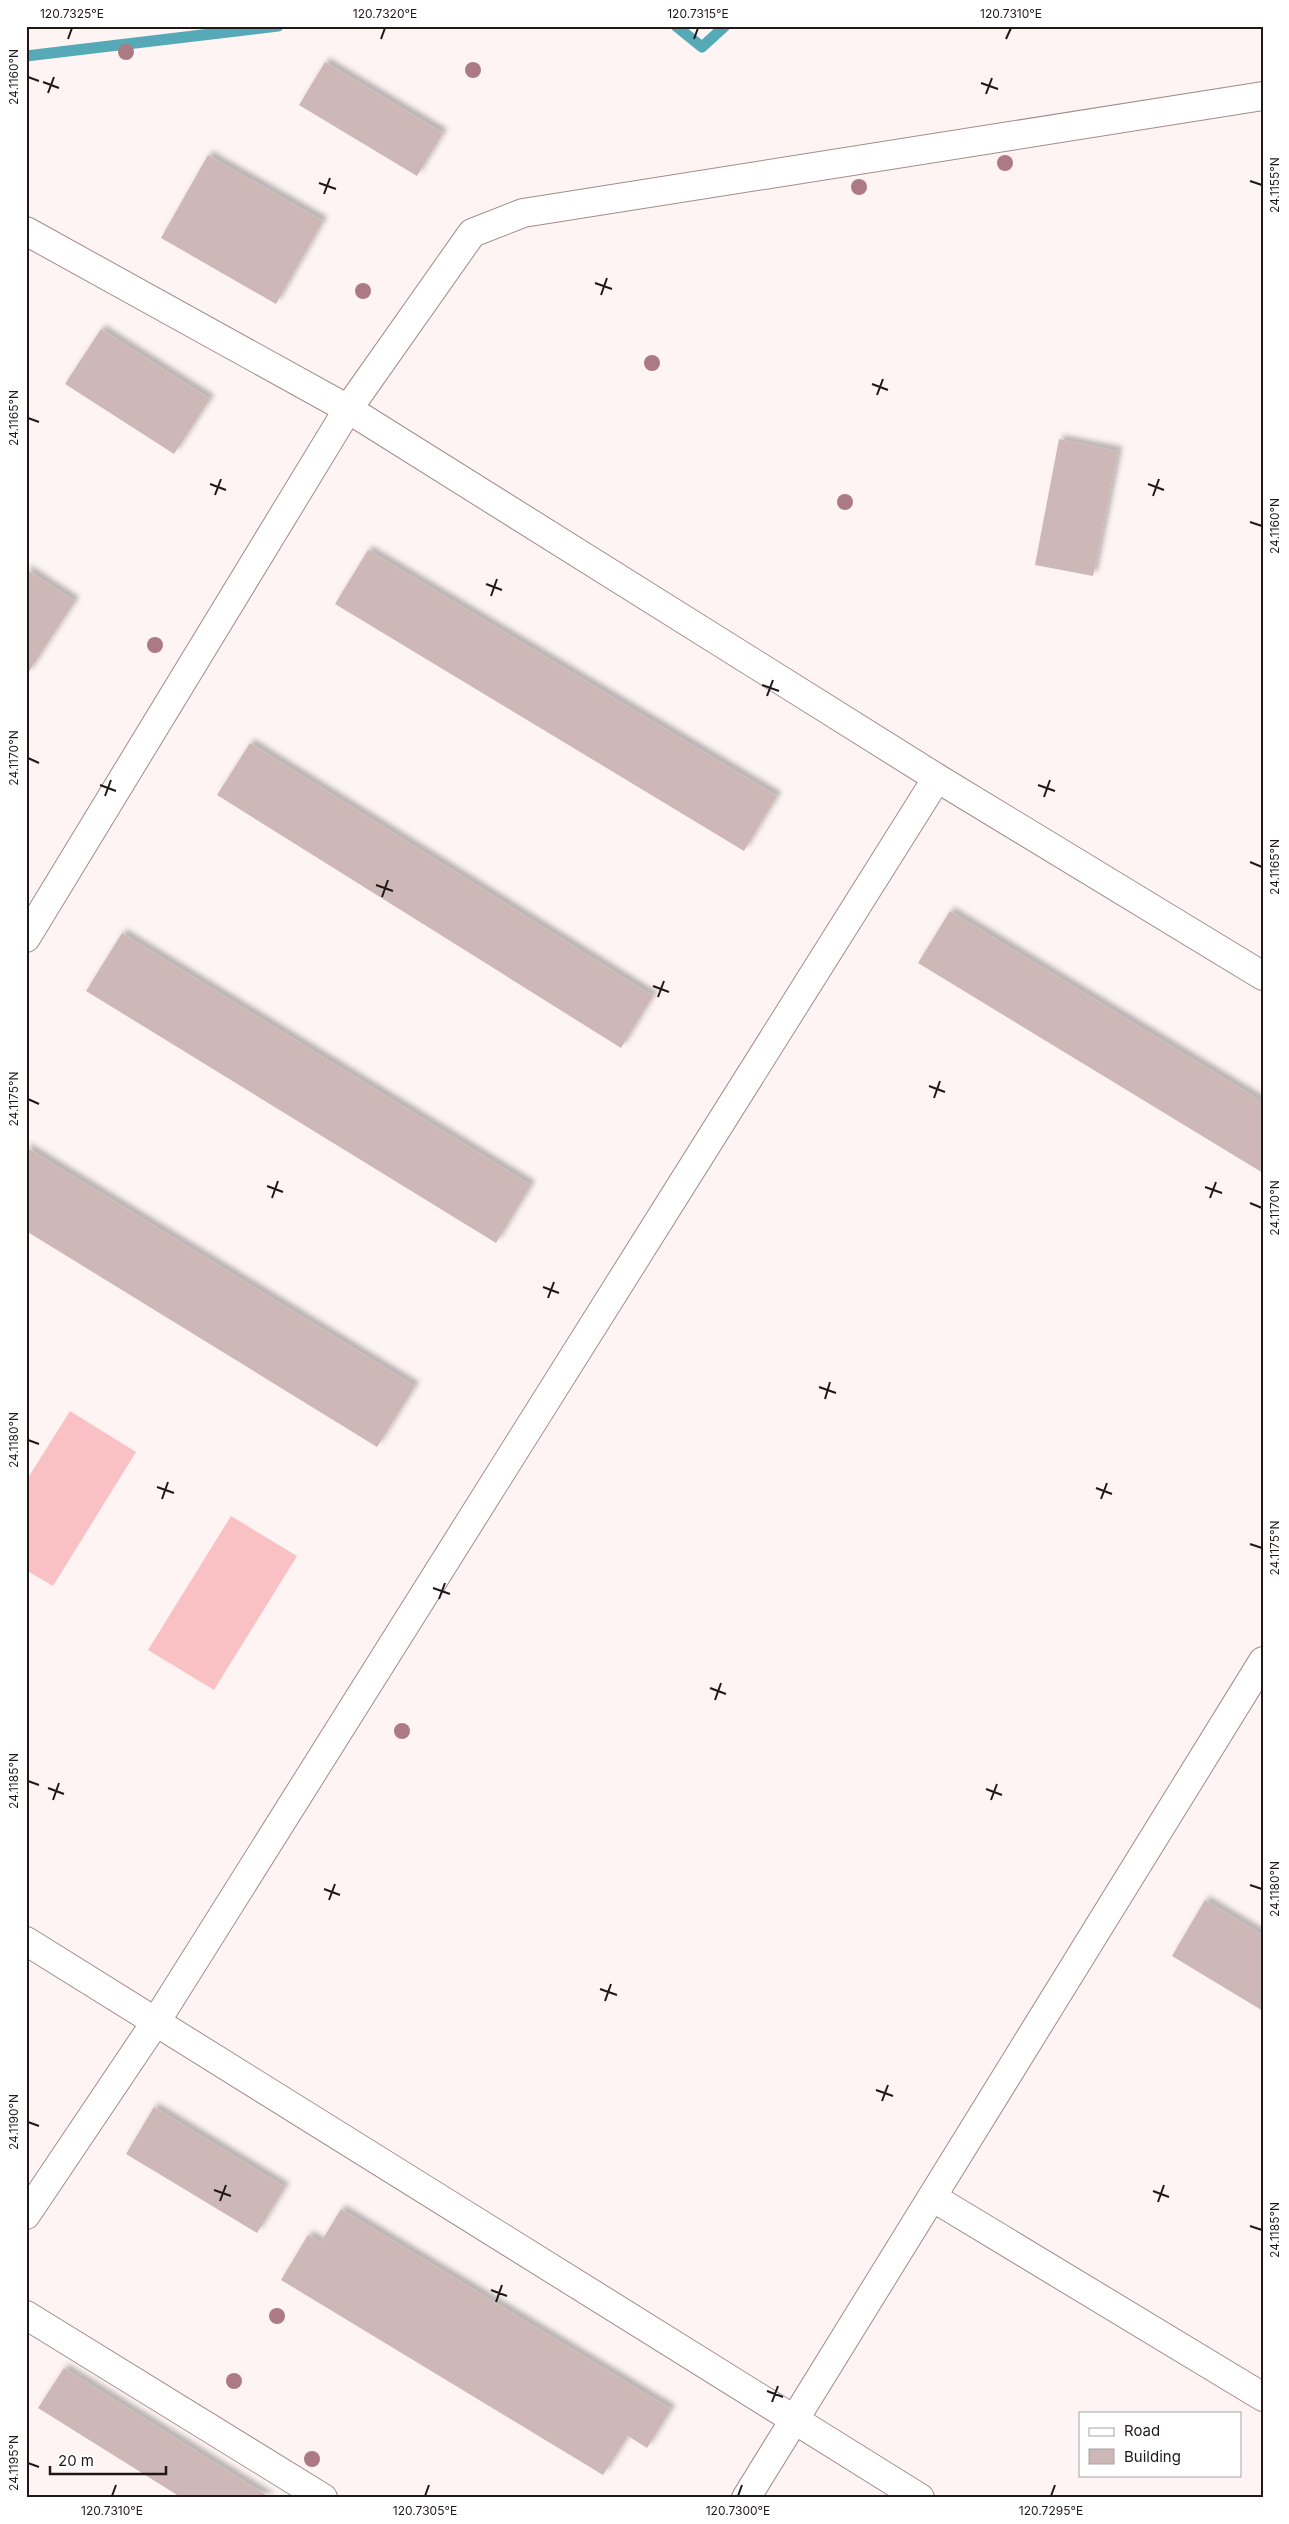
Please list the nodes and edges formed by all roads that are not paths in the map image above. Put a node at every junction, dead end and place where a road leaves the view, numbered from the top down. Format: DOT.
graph roads {
  1 [pos="1263,96"];
  2 [pos="26,231"];
  3 [pos="348,409"];
  4 [pos="937,778"];
  5 [pos="26,938"];
  6 [pos="1263,976"];
  7 [pos="1263,1661"];
  8 [pos="26,1941"];
  9 [pos="156,2020"];
  10 [pos="932,2197"];
  11 [pos="26,2215"];
  12 [pos="26,2315"];
  13 [pos="1263,2397"];
  14 [pos="794,2420"];
  15 [pos="323,2498"];
  16 [pos="746,2498"];
  17 [pos="920,2498"];
  1 -- 3 [label="lane"];
  2 -- 3 [label="lane"];
  3 -- 4 [label="lane"];
  3 -- 5 [label="lane"];
  4 -- 6 [label="lane"];
  4 -- 9 [label="lane"];
  7 -- 10 [label="lane"];
  8 -- 9 [label="lane"];
  9 -- 11 [label="lane"];
  9 -- 14 [label="lane"];
  10 -- 13 [label="lane"];
  10 -- 14 [label="lane"];
  12 -- 15 [label="lane"];
  14 -- 16 [label="lane"];
  14 -- 17 [label="lane"];
}
